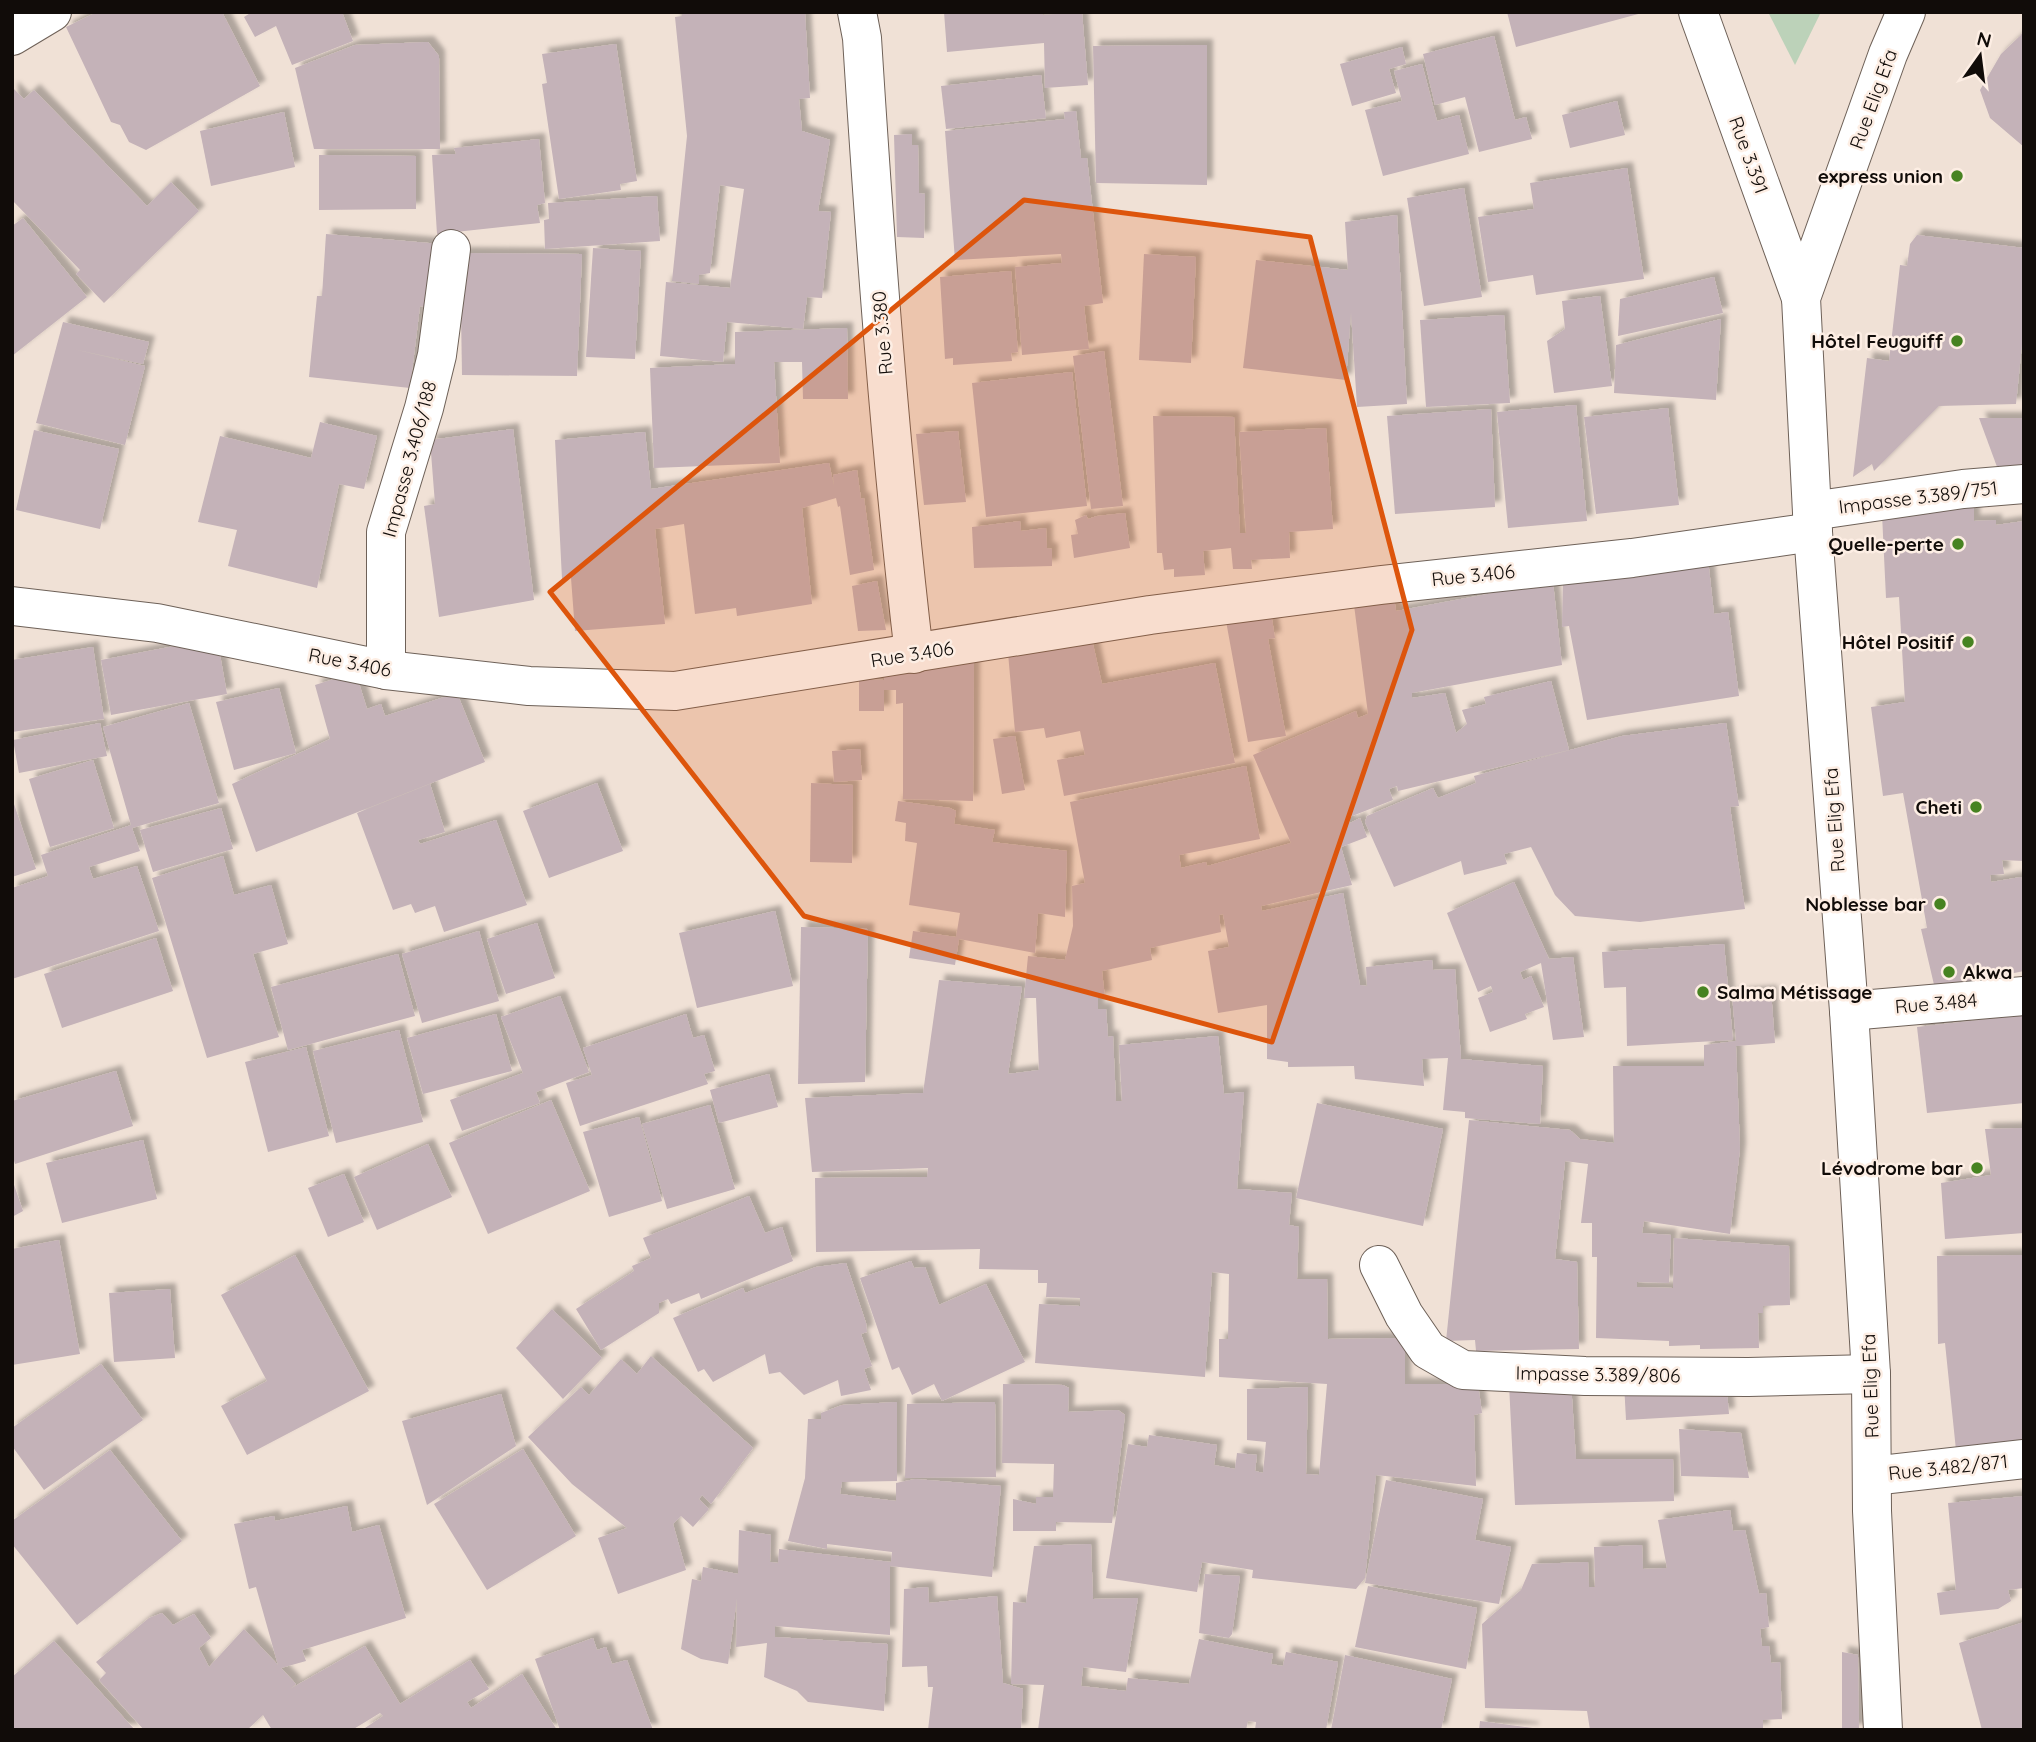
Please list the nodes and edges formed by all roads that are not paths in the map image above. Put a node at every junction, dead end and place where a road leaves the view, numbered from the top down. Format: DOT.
graph roads {
  1 [pos="52,12"];
  2 [pos="857,12"];
  3 [pos="1698,12"];
  4 [pos="1906,12"];
  5 [pos="12,37"];
  6 [pos="451,249"];
  7 [pos="1801,298"];
  8 [pos="2024,484"];
  9 [pos="1813,522"];
  10 [pos="12,606"];
  11 [pos="915,654"];
  12 [pos="386,670"];
  13 [pos="2024,996"];
  14 [pos="1849,1011"];
  15 [pos="1379,1265"];
  16 [pos="1871,1374"];
  17 [pos="2024,1459"];
  18 [pos="1872,1476"];
  19 [pos="1883,1730"];
  1 -- 5 [label="street"];
  2 -- 11 [label="street, Rue 3.380"];
  3 -- 7 [label="street, Rue 3.391"];
  4 -- 7 [label="street, Rue Elig Efa"];
  6 -- 12 [label="street, Impasse 3.406/188"];
  7 -- 9 [label="street, Rue Elig Efa"];
  8 -- 9 [label="street, Impasse 3.389/751"];
  9 -- 11 [label="street, Rue 3.406"];
  9 -- 14 [label="street, Rue Elig Efa"];
  10 -- 12 [label="street, Rue 3.406"];
  11 -- 12 [label="street, Rue 3.406"];
  13 -- 14 [label="street, Rue 3.484"];
  14 -- 16 [label="street, Rue Elig Efa"];
  15 -- 16 [label="street, Impasse 3.389/806"];
  16 -- 18 [label="street, Rue Elig Efa"];
  17 -- 18 [label="street, Rue 3.482/871"];
  18 -- 19 [label="street, Rue Elig Efa"];
}
